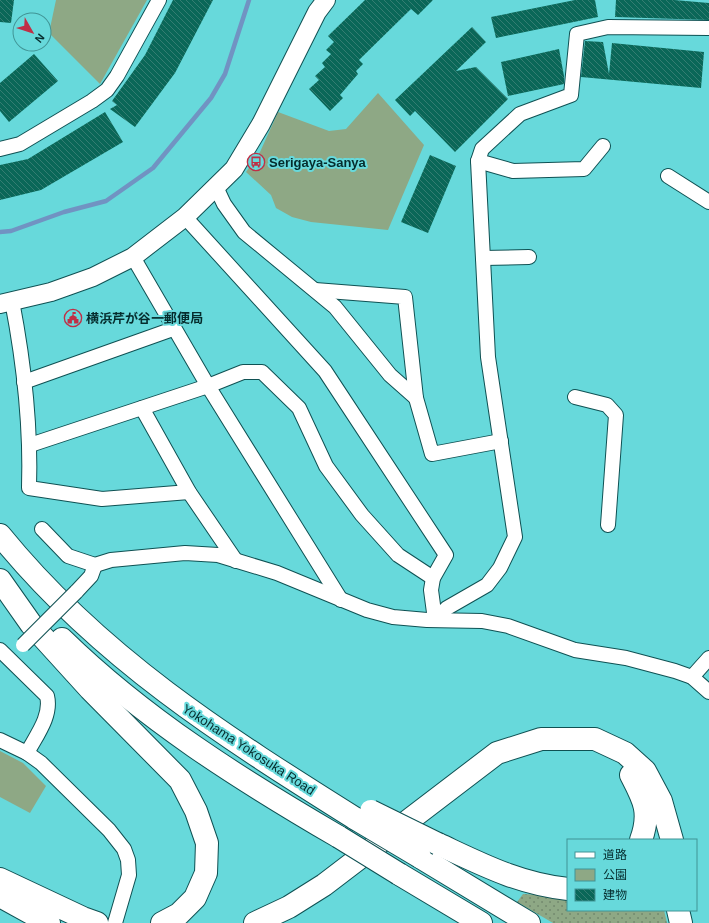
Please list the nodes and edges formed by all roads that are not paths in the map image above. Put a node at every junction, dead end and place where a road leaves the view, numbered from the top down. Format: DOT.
graph roads {
  1 [pos="159,0"];
  2 [pos="326,0"];
  3 [pos="709,28"];
  4 [pos="603,146"];
  5 [pos="0,149"];
  6 [pos="478,161"];
  7 [pos="668,176"];
  8 [pos="216,187"];
  9 [pos="709,202"];
  10 [pos="185,217"];
  11 [pos="529,257"];
  12 [pos="133,258"];
  13 [pos="483,258"];
  14 [pos="315,290"];
  15 [pos="6,302"];
  16 [pos="173,329"];
  17 [pos="24,382"];
  18 [pos="208,386"];
  19 [pos="575,397"];
  20 [pos="416,398"];
  21 [pos="142,408"];
  22 [pos="501,441"];
  23 [pos="30,445"];
  24 [pos="189,492"];
  25 [pos="608,525"];
  26 [pos="42,530"];
  27 [pos="0,535"];
  28 [pos="236,561"];
  29 [pos="96,565"];
  30 [pos="0,576"];
  31 [pos="433,578"];
  32 [pos="0,580"];
  33 [pos="341,600"];
  34 [pos="435,620"];
  35 [pos="5,654"];
  36 [pos="709,658"];
  37 [pos="692,678"];
  38 [pos="709,692"];
  39 [pos="0,740"];
  40 [pos="27,753"];
  41 [pos="364,815"];
  42 [pos="641,839"];
  43 [pos="672,839"];
  44 [pos="0,869"];
  45 [pos="0,879"];
  46 [pos="567,889"];
  47 [pos="0,896"];
  48 [pos="0,907"];
  49 [pos="678,911"];
  50 [pos="50,917"];
  51 [pos="90,921"];
  52 [pos="115,923"];
  53 [pos="162,923"];
  54 [pos="255,923"];
  55 [pos="286,923"];
  56 [pos="481,923"];
  57 [pos="529,923"];
  58 [pos="681,923"];
  1 -- 5 [label="street"];
  2 -- 8 [label="street"];
  3 -- 6 [label="street"];
  4 -- 6 [label="street"];
  6 -- 13 [label="street"];
  7 -- 9 [label="street"];
  8 -- 10 [label="street"];
  8 -- 14 [label="street"];
  10 -- 12 [label="street"];
  10 -- 31 [label="street"];
  11 -- 13 [label="street"];
  12 -- 15 [label="street"];
  12 -- 16 [label="street"];
  13 -- 22 [label="street"];
  14 -- 20 [label="street"];
  14 -- 20 [label="street"];
  15 -- 17 [label="street"];
  16 -- 17 [label="street"];
  16 -- 18 [label="street"];
  17 -- 23 [label="street"];
  18 -- 21 [label="street"];
  18 -- 31 [label="street"];
  18 -- 33 [label="street"];
  19 -- 25 [label="street"];
  20 -- 22 [label="street"];
  21 -- 23 [label="street"];
  21 -- 24 [label="street"];
  22 -- 34 [label="street"];
  23 -- 24 [label="street"];
  24 -- 28 [label="street"];
  26 -- 29 [label="street"];
  27 -- 41 [label="highway, Yokohama Yokosuka Road"];
  28 -- 29 [label="street"];
  28 -- 33 [label="street"];
  29 -- 35 [label="street, bridge"];
  30 -- 56 [label="highway, Yokohama Yokosuka Road, bridge"];
  31 -- 34 [label="street"];
  32 -- 53 [label="highway"];
  33 -- 34 [label="street"];
  34 -- 37 [label="street"];
  35 -- 40 [label="street"];
  36 -- 37 [label="street"];
  37 -- 38 [label="street"];
  39 -- 40 [label="street"];
  40 -- 52 [label="street"];
  41 -- 46 [label="highway, bridge"];
  41 -- 57 [label="highway, Yokohama Yokosuka Road, bridge"];
  42 -- 55 [label="highway"];
  43 -- 54 [label="highway"];
  44 -- 50 [label="highway"];
  45 -- 50 [label="highway"];
  47 -- 50 [label="highway"];
  48 -- 50 [label="highway"];
  49 -- 58 [label="highway"];
  50 -- 51 [label="highway"];
  51 -- 52 [label="highway"];
}
